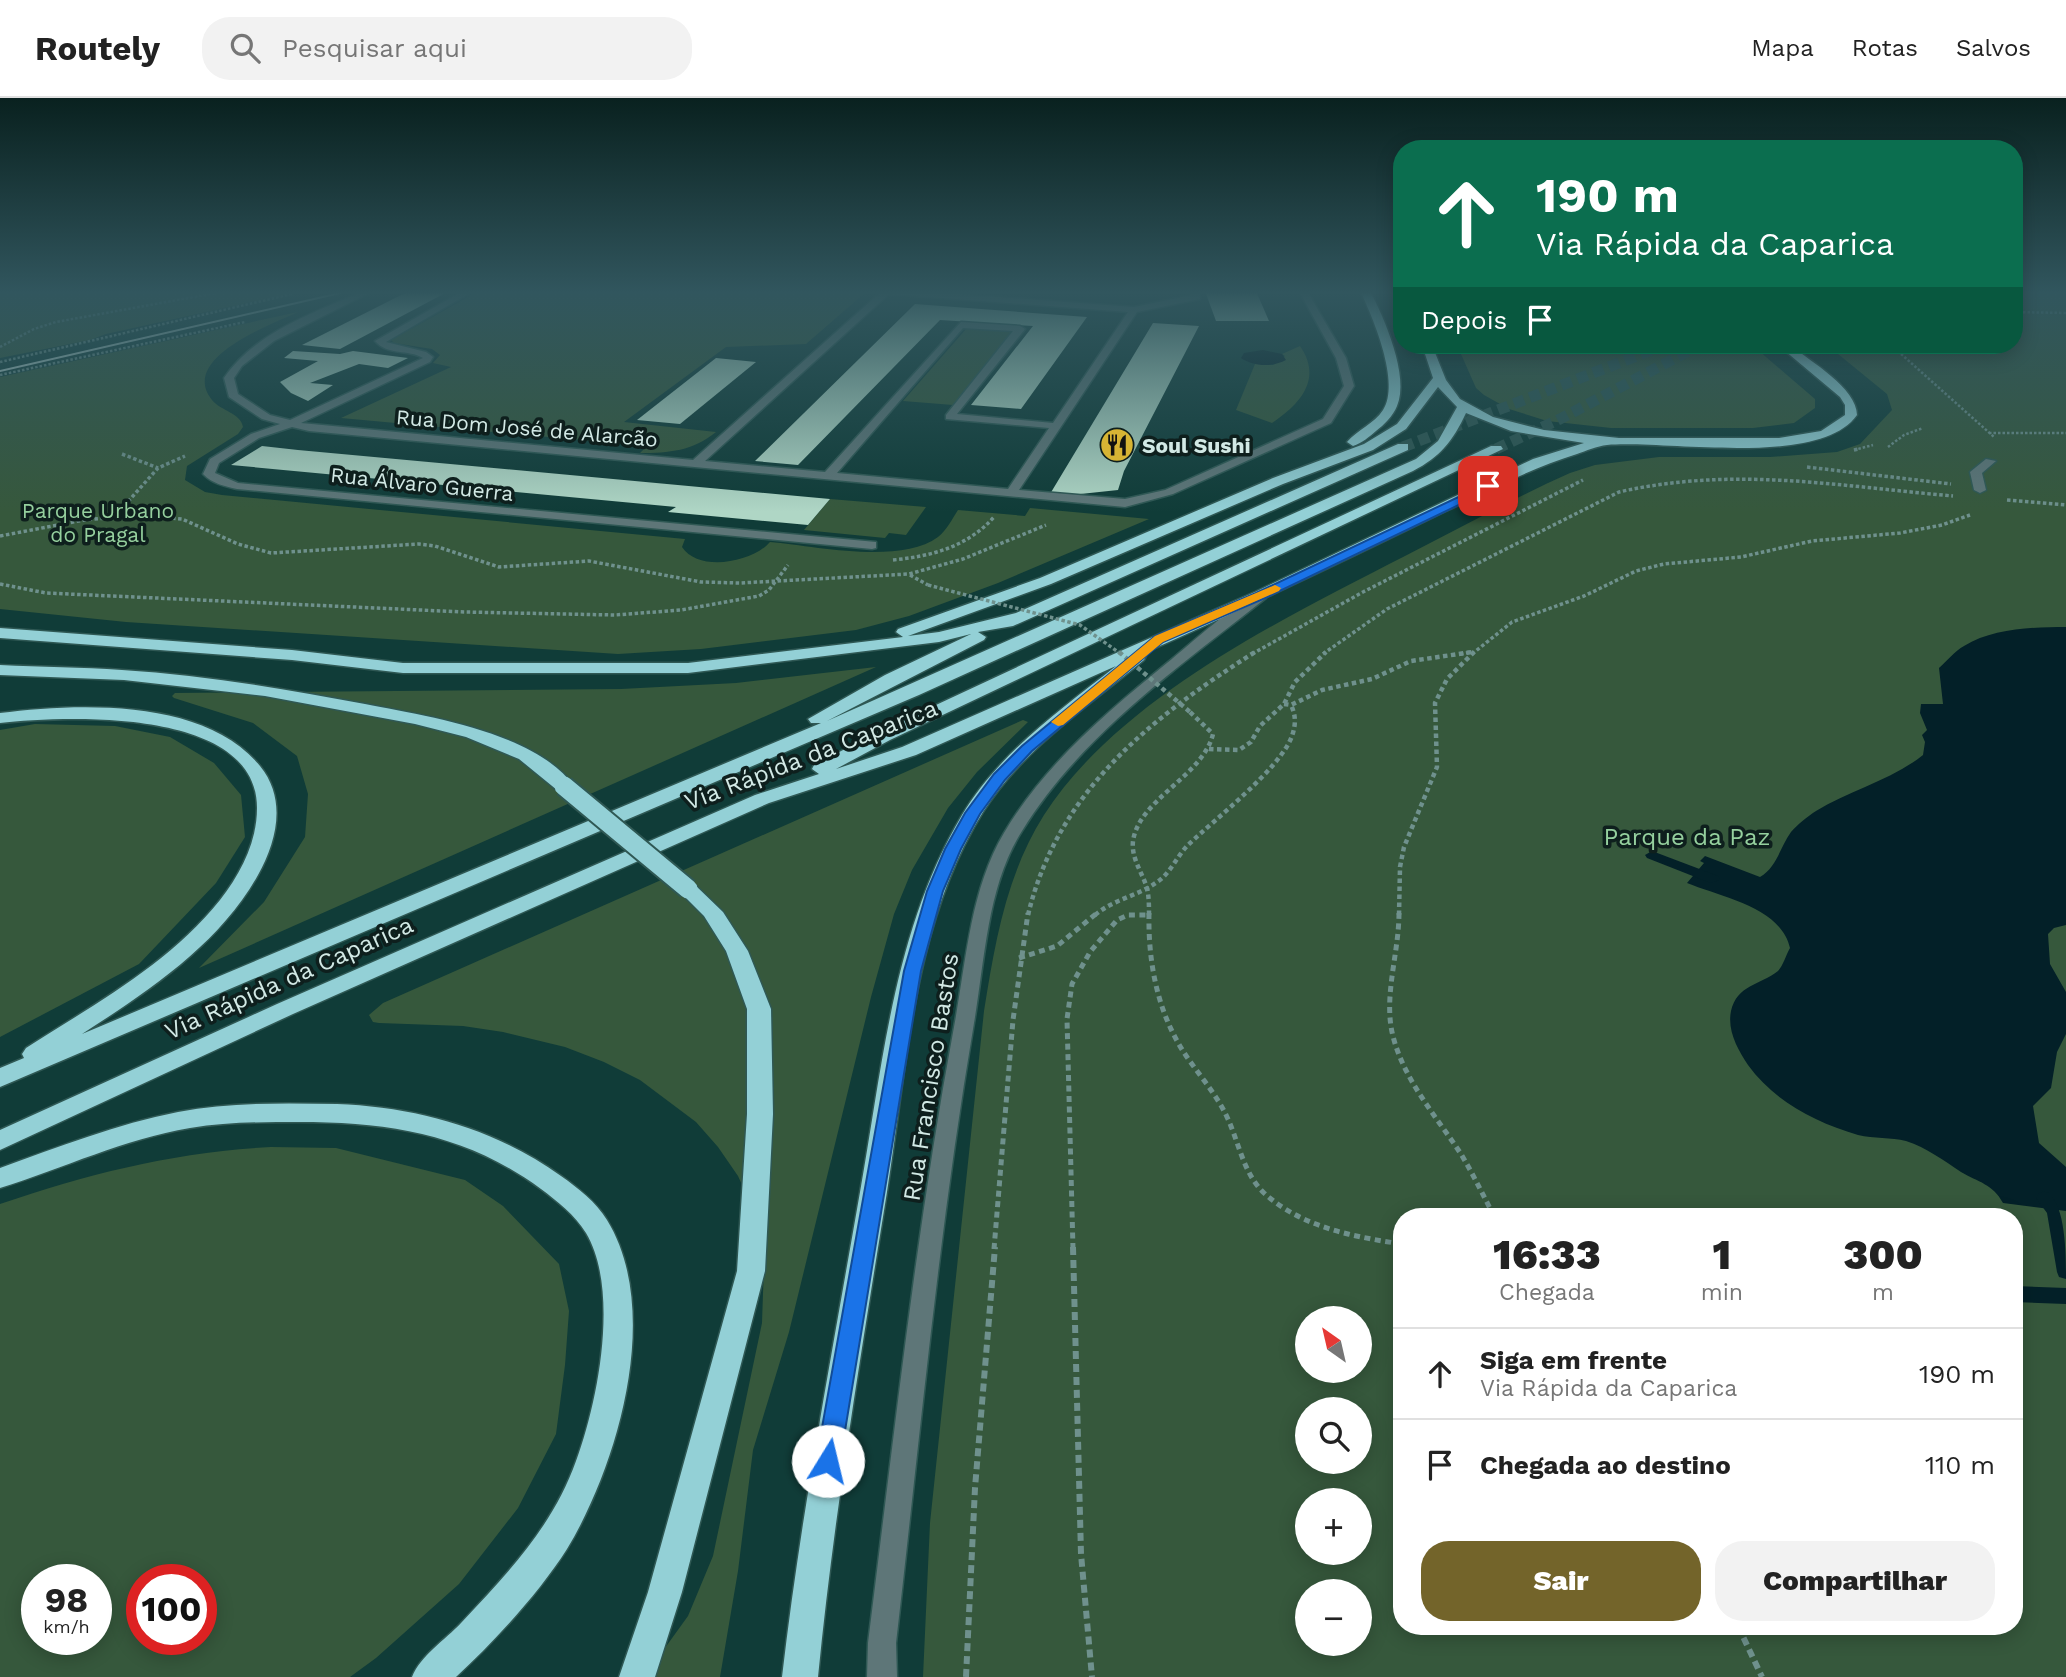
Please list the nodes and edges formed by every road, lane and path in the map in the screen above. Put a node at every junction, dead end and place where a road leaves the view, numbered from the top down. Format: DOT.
graph roads {
  1 [pos="46,365"];
  2 [pos="237,365"];
  3 [pos="417,365"];
  4 [pos="805,365"];
  5 [pos="926,365"];
  6 [pos="992,365"];
  7 [pos="1098,365"];
  8 [pos="1342,365"];
  9 [pos="1390,365"];
  10 [pos="1434,365"];
  11 [pos="1809,365"];
  12 [pos="1913,365"];
  13 [pos="0,375"];
  14 [pos="1439,379"];
  15 [pos="1463,407"];
  16 [pos="290,424"];
  17 [pos="1057,426"];
  18 [pos="1923,428"];
  19 [pos="1989,433"];
  20 [pos="2066,433"];
  21 [pos="1998,440"];
  22 [pos="1604,441"];
  23 [pos="1888,446"];
  24 [pos="1403,447"];
  25 [pos="1496,449"];
  26 [pos="195,452"];
  27 [pos="122,454"];
  28 [pos="1990,461"];
  29 [pos="696,463"];
  30 [pos="1800,467"];
  31 [pos="158,468"];
  32 [pos="1296,473"];
  33 [pos="829,475"];
  34 [pos="1586,478"];
  35 [pos="1980,490"];
  36 [pos="1011,493"];
  37 [pos="1966,497"];
  38 [pos="1076,500"];
  39 [pos="2066,505"];
  40 [pos="1971,514"];
  41 [pos="116,516"];
  42 [pos="733,534"];
  43 [pos="0,536"];
  44 [pos="872,545"];
  45 [pos="723,546"];
  46 [pos="909,574"];
  47 [pos="775,581"];
  48 [pos="0,584"];
  49 [pos="1261,595"];
  50 [pos="1020,617"];
  51 [pos="0,633"];
  52 [pos="1159,639"];
  53 [pos="841,650"];
  54 [pos="1474,652"];
  55 [pos="0,670"];
  56 [pos="1284,704"];
  57 [pos="1291,705"];
  58 [pos="0,718"];
  59 [pos="1209,749"];
  60 [pos="716,773"];
  61 [pos="762,799"];
  62 [pos="1147,888"];
  63 [pos="1150,915"];
  64 [pos="1019,958"];
  65 [pos="0,1077"];
  66 [pos="0,1141"];
  67 [pos="0,1178"];
  68 [pos="1490,1208"];
  69 [pos="1393,1243"];
  70 [pos="1742,1635"];
  71 [pos="430,1677"];
  72 [pos="637,1677"];
  73 [pos="800,1677"];
  74 [pos="882,1677"];
  75 [pos="967,1677"];
  76 [pos="1092,1677"];
  77 [pos="1762,1677"];
  1 -- 13 [label="path"];
  2 -- 16 [label="street, Rua Dom José de Alarcão"];
  3 -- 16 [label="street"];
  4 -- 29 [label="street"];
  5 -- 33 [label="street"];
  6 -- 17 [label="street"];
  7 -- 17 [label="street"];
  8 -- 38 [label="street, Rua Dom José de Alarcão"];
  9 -- 32 [label="highway"];
  10 -- 14 [label="highway"];
  11 -- 22 [label="highway"];
  12 -- 19 [label="path"];
  14 -- 15 [label="highway"];
  14 -- 32 [label="highway"];
  15 -- 22 [label="highway"];
  15 -- 60 [label="highway, Via Rápida da Caparica"];
  16 -- 29 [label="street, Rua Dom José de Alarcão"];
  16 -- 42 [label="street, Rua Álvaro Guerra"];
  17 -- 36 [label="street"];
  18 -- 23 [label="path"];
  19 -- 20 [label="path"];
  19 -- 21 [label="path"];
  22 -- 49 [label="highway, Via Rápida da Caparica"];
  24 -- 50 [label="highway"];
  25 -- 61 [label="highway"];
  26 -- 31 [label="path"];
  27 -- 31 [label="path"];
  28 -- 35 [label="street"];
  29 -- 33 [label="street, Rua Dom José de Alarcão"];
  30 -- 35 [label="path"];
  31 -- 41 [label="path"];
  32 -- 53 [label="highway"];
  33 -- 36 [label="street, Rua Dom José de Alarcão"];
  34 -- 64 [label="path"];
  35 -- 39 [label="path"];
  36 -- 38 [label="street, Rua Dom José de Alarcão"];
  37 -- 56 [label="path"];
  38 -- 46 [label="path"];
  40 -- 54 [label="path"];
  41 -- 43 [label="path"];
  41 -- 47 [label="path"];
  42 -- 44 [label="street, Rua Álvaro Guerra"];
  42 -- 45 [label="street"];
  46 -- 47 [label="path"];
  46 -- 59 [label="path, bridge"];
  47 -- 48 [label="path"];
  49 -- 52 [label="highway, Via Rápida da Caparica"];
  49 -- 74 [label="street, Rua Francisco Bastos"];
  50 -- 53 [label="highway"];
  50 -- 60 [label="highway"];
  51 -- 53 [label="highway"];
  52 -- 61 [label="highway, Via Rápida da Caparica"];
  52 -- 73 [label="highway"];
  54 -- 57 [label="path"];
  54 -- 68 [label="path"];
  55 -- 72 [label="highway, bridge"];
  56 -- 57 [label="path"];
  56 -- 59 [label="path"];
  57 -- 62 [label="path"];
  58 -- 65 [label="highway"];
  59 -- 62 [label="path"];
  60 -- 65 [label="highway, Via Rápida da Caparica"];
  61 -- 66 [label="highway, Via Rápida da Caparica"];
  62 -- 63 [label="path"];
  62 -- 64 [label="path"];
  63 -- 69 [label="path"];
  63 -- 76 [label="path"];
  64 -- 75 [label="path"];
  67 -- 71 [label="highway"];
  70 -- 77 [label="path"];
}
